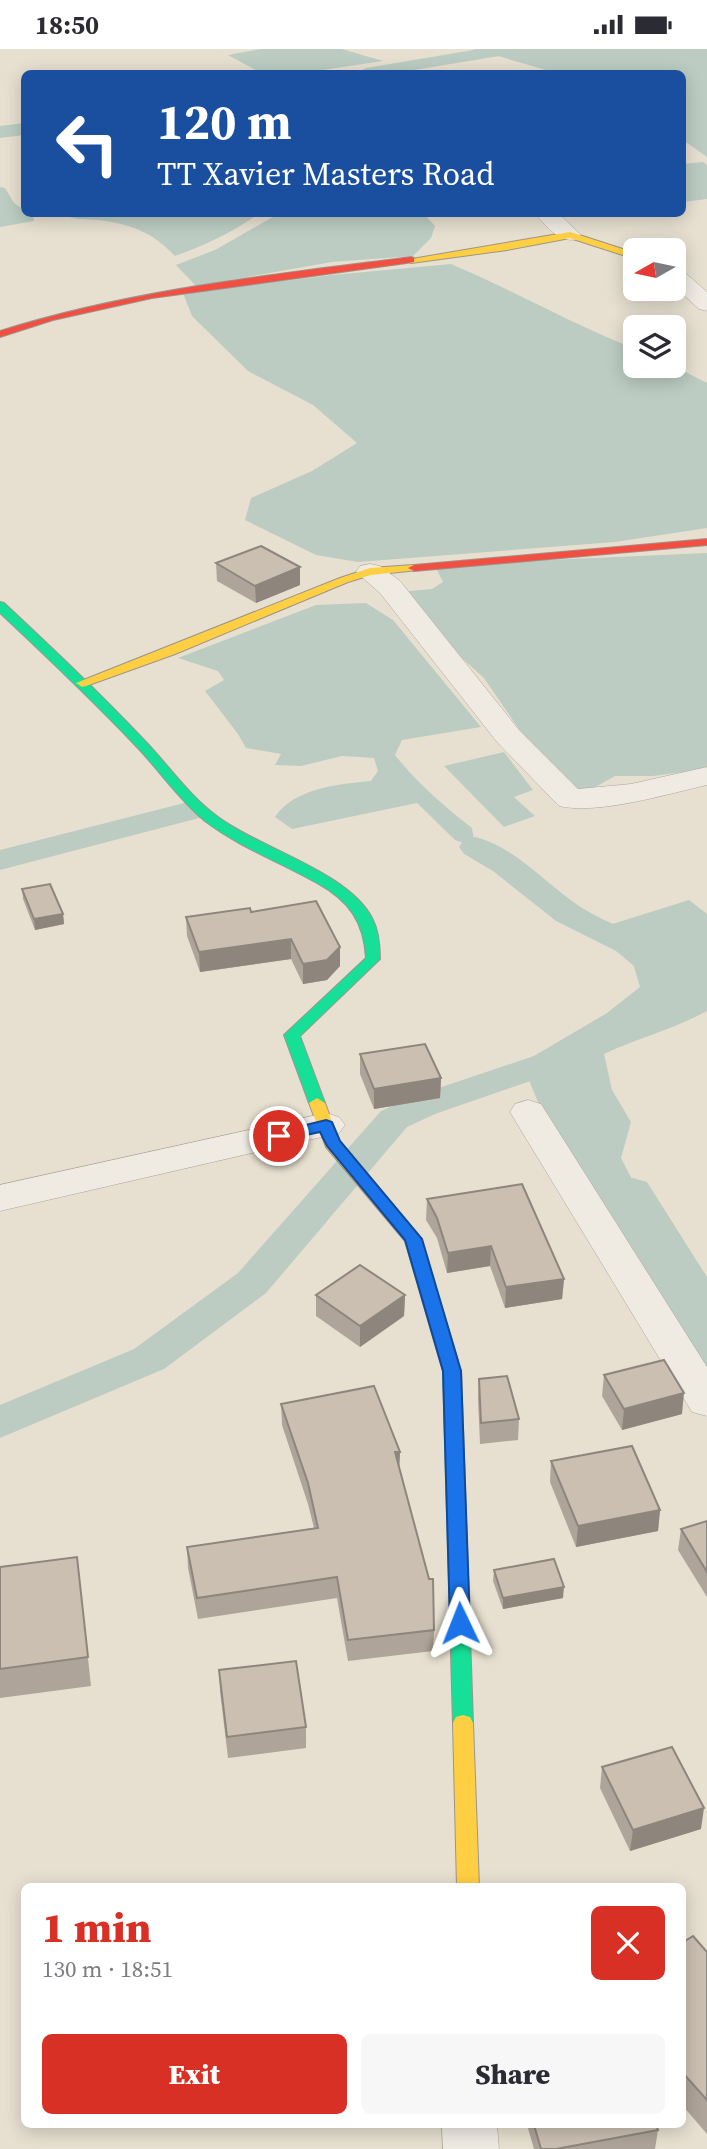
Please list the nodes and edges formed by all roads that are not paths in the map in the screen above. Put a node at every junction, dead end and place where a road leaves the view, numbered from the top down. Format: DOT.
graph roads {
  1 [pos="550,217"];
  2 [pos="570,235"];
  3 [pos="623,253"];
  4 [pos="686,286"];
  5 [pos="707,304"];
  6 [pos="0,334"];
  7 [pos="707,542"];
  8 [pos="370,572"];
  9 [pos="0,606"];
  10 [pos="82,683"];
  11 [pos="707,776"];
  12 [pos="528,1112"];
  13 [pos="326,1125"];
  14 [pos="0,1198"];
  15 [pos="707,1401"];
  16 [pos="468,1883"];
  17 [pos="470,2128"];
  18 [pos="471,2149"];
  1 -- 2 [label="street"];
  2 -- 3 [label="street"];
  2 -- 6 [label="street"];
  4 -- 5 [label="street"];
  7 -- 8 [label="street"];
  8 -- 10 [label="street"];
  8 -- 11 [label="street"];
  9 -- 10 [label="street"];
  10 -- 13 [label="street"];
  12 -- 15 [label="street"];
  13 -- 14 [label="street"];
  13 -- 16 [label="street"];
  17 -- 18 [label="street"];
}
